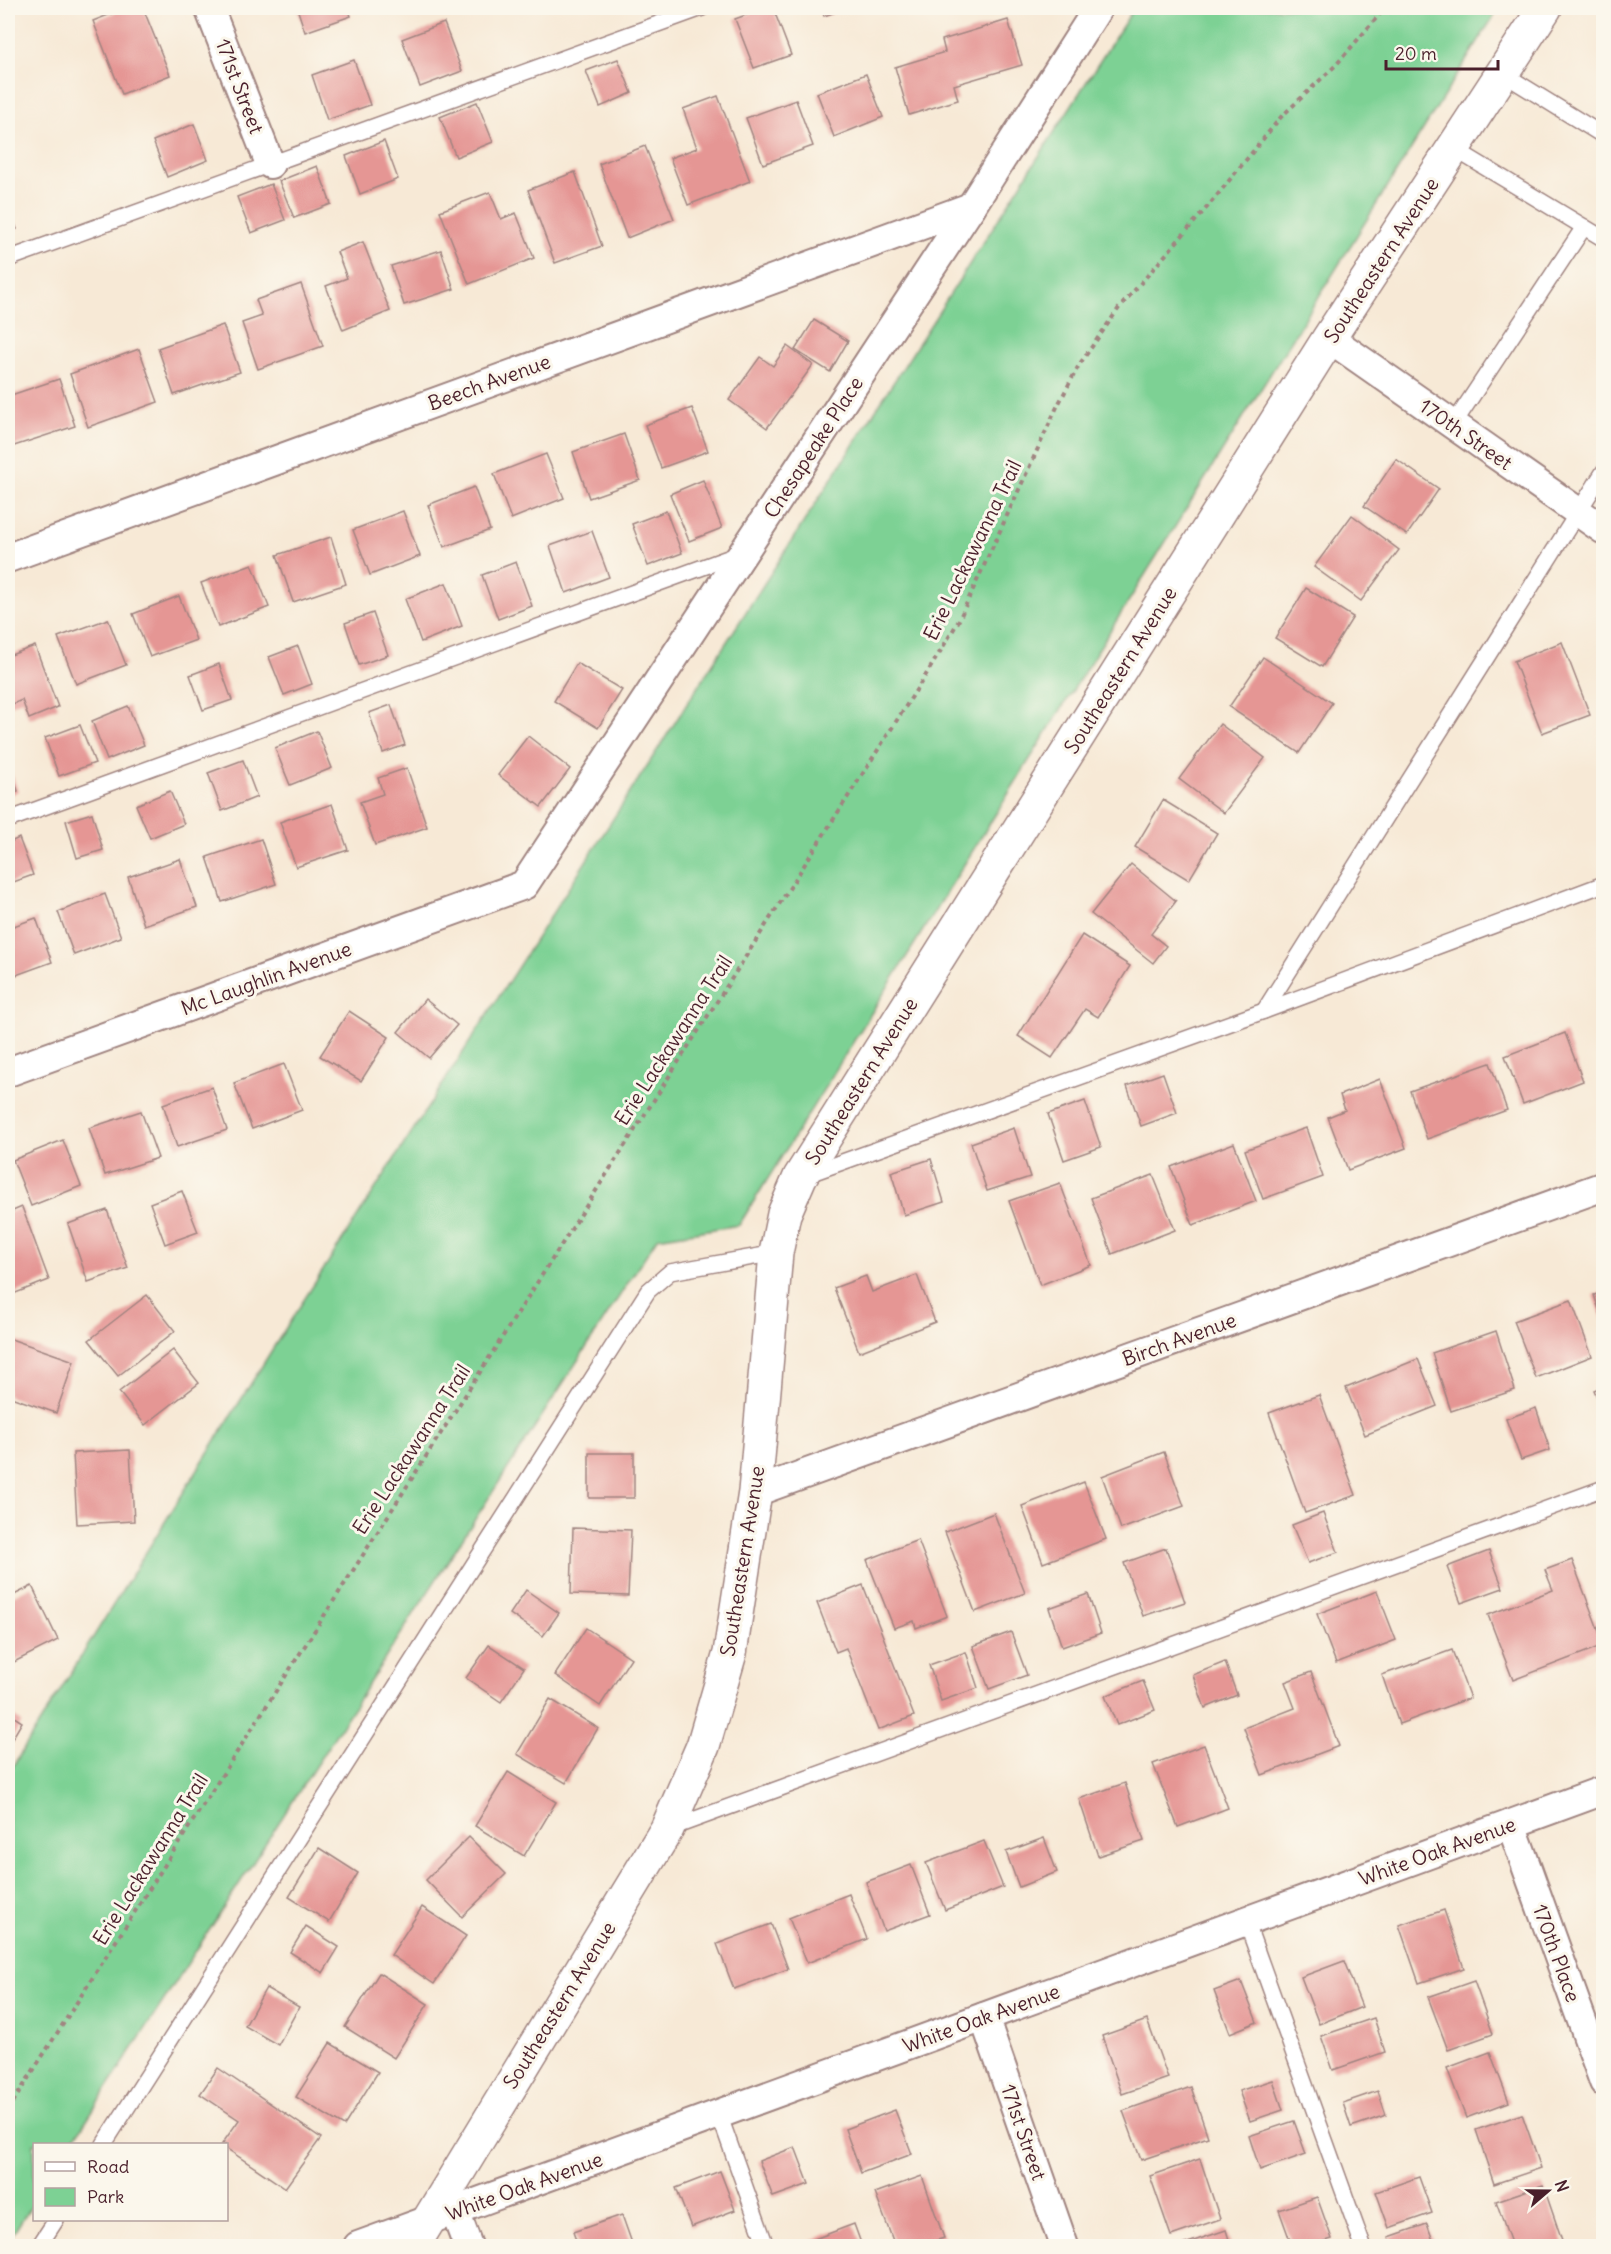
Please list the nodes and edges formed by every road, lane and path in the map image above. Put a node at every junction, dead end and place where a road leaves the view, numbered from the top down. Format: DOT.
graph roads {
  1 [pos="209,8"];
  2 [pos="702,8"];
  3 [pos="1098,8"];
  4 [pos="1385,8"];
  5 [pos="1545,8"];
  6 [pos="1502,73"];
  7 [pos="1604,136"];
  8 [pos="1453,148"];
  9 [pos="270,164"];
  10 [pos="971,207"];
  11 [pos="1584,227"];
  12 [pos="1604,239"];
  13 [pos="8,259"];
  14 [pos="1329,338"];
  15 [pos="1454,425"];
  16 [pos="1604,471"];
  17 [pos="1577,512"];
  18 [pos="1604,530"];
  19 [pos="745,552"];
  20 [pos="8,558"];
  21 [pos="8,820"];
  22 [pos="1604,884"];
  23 [pos="524,885"];
  24 [pos="1264,1011"];
  25 [pos="8,1072"];
  26 [pos="800,1177"];
  27 [pos="1604,1186"];
  28 [pos="776,1253"];
  29 [pos="1604,1488"];
  30 [pos="755,1492"];
  31 [pos="1604,1790"];
  32 [pos="1511,1824"];
  33 [pos="667,1829"];
  34 [pos="1246,1921"];
  35 [pos="984,2017"];
  36 [pos="1604,2082"];
  37 [pos="8,2110"];
  38 [pos="719,2114"];
  39 [pos="105,2143"];
  40 [pos="444,2206"];
  41 [pos="55,2221"];
  42 [pos="39,2247"];
  43 [pos="358,2247"];
  44 [pos="413,2247"];
  45 [pos="468,2247"];
  46 [pos="766,2247"];
  47 [pos="1064,2247"];
  48 [pos="1363,2247"];
  1 -- 9 [label="street, 171st Street"];
  2 -- 9 [label="lane"];
  3 -- 10 [label="street, Chesapeake Place"];
  4 -- 37 [label="path, Erie Lackawanna Trail"];
  5 -- 6 [label="street, Southeastern Avenue"];
  6 -- 7 [label="lane"];
  6 -- 8 [label="street, Southeastern Avenue"];
  8 -- 11 [label="lane"];
  8 -- 14 [label="street, Southeastern Avenue"];
  9 -- 13 [label="lane"];
  10 -- 19 [label="street, Chesapeake Place"];
  10 -- 20 [label="street, Beech Avenue"];
  11 -- 12 [label="lane"];
  11 -- 15 [label="lane"];
  14 -- 15 [label="street, 170th Street"];
  14 -- 26 [label="street, Southeastern Avenue"];
  15 -- 17 [label="street, 170th Street"];
  16 -- 17 [label="lane"];
  17 -- 18 [label="street, 170th Street"];
  17 -- 24 [label="lane"];
  19 -- 21 [label="lane"];
  19 -- 23 [label="street, Chesapeake Place"];
  22 -- 24 [label="lane"];
  23 -- 25 [label="street, Mc Laughlin Avenue"];
  24 -- 26 [label="lane"];
  26 -- 28 [label="street, Southeastern Avenue"];
  27 -- 30 [label="street, Birch Avenue"];
  28 -- 30 [label="street, Southeastern Avenue"];
  28 -- 39 [label="lane"];
  29 -- 33 [label="lane"];
  30 -- 33 [label="street, Southeastern Avenue"];
  31 -- 32 [label="street, White Oak Avenue"];
  32 -- 34 [label="street, White Oak Avenue"];
  32 -- 36 [label="street, 170th Place"];
  33 -- 40 [label="street, Southeastern Avenue"];
  34 -- 35 [label="street, White Oak Avenue"];
  34 -- 48 [label="lane"];
  35 -- 38 [label="street, White Oak Avenue"];
  35 -- 47 [label="street, 171st Street"];
  38 -- 40 [label="street, White Oak Avenue"];
  38 -- 46 [label="lane"];
  40 -- 43 [label="street, White Oak Avenue"];
  40 -- 44 [label="street, Southeastern Avenue"];
  40 -- 45 [label="street"];
  41 -- 42 [label="lane"];
}
